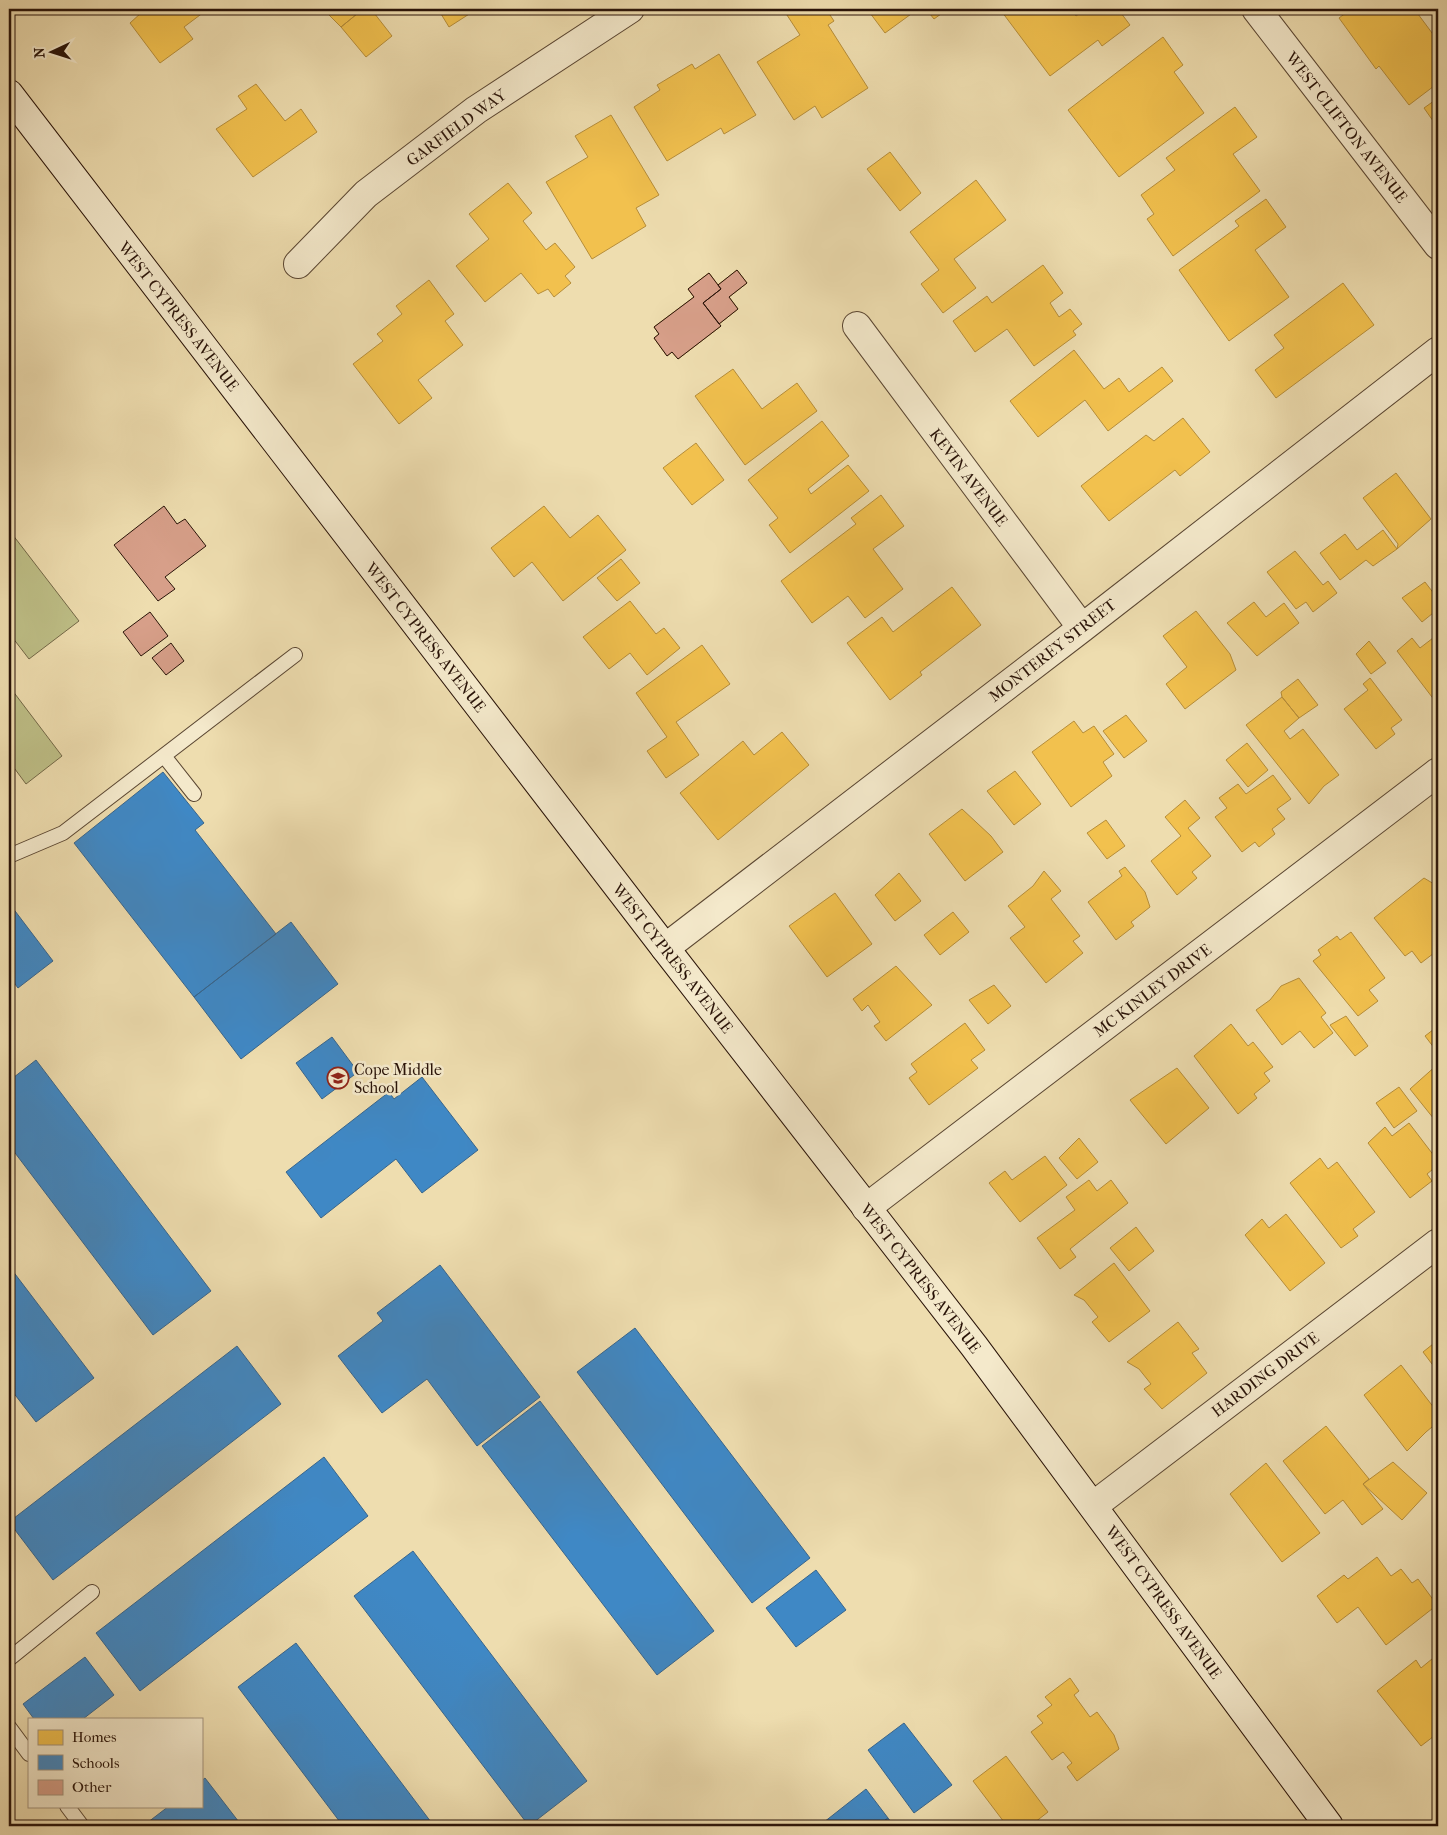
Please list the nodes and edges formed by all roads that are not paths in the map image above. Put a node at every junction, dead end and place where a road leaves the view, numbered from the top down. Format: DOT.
graph roads {
  1 [pos="630,9"];
  2 [pos="1256,9"];
  3 [pos="9,94"];
  4 [pos="1438,245"];
  5 [pos="298,264"];
  6 [pos="857,326"];
  7 [pos="1438,351"];
  8 [pos="1082,628"];
  9 [pos="295,655"];
  10 [pos="164,756"];
  11 [pos="1438,772"];
  12 [pos="194,794"];
  13 [pos="9,856"];
  14 [pos="665,948"];
  15 [pos="866,1208"];
  16 [pos="1438,1243"];
  17 [pos="1093,1506"];
  18 [pos="92,1592"];
  19 [pos="9,1658"];
  20 [pos="9,1727"];
  21 [pos="28,1753"];
  22 [pos="68,1808"];
  23 [pos="82,1826"];
  24 [pos="1329,1826"];
  1 -- 5 [label="street, GARFIELD WAY"];
  2 -- 4 [label="street, WEST CLIFTON AVENUE"];
  3 -- 14 [label="street, WEST CYPRESS AVENUE"];
  6 -- 8 [label="street, KEVIN AVENUE"];
  7 -- 8 [label="street, MONTEREY STREET"];
  8 -- 14 [label="street, MONTEREY STREET"];
  9 -- 10 [label="lane"];
  10 -- 12 [label="lane"];
  10 -- 13 [label="lane"];
  11 -- 15 [label="street, MC KINLEY DRIVE"];
  14 -- 15 [label="street, WEST CYPRESS AVENUE"];
  15 -- 17 [label="street, WEST CYPRESS AVENUE"];
  16 -- 17 [label="street, HARDING DRIVE"];
  17 -- 24 [label="street, WEST CYPRESS AVENUE"];
  18 -- 19 [label="lane"];
  20 -- 21 [label="lane"];
  22 -- 23 [label="lane"];
}
